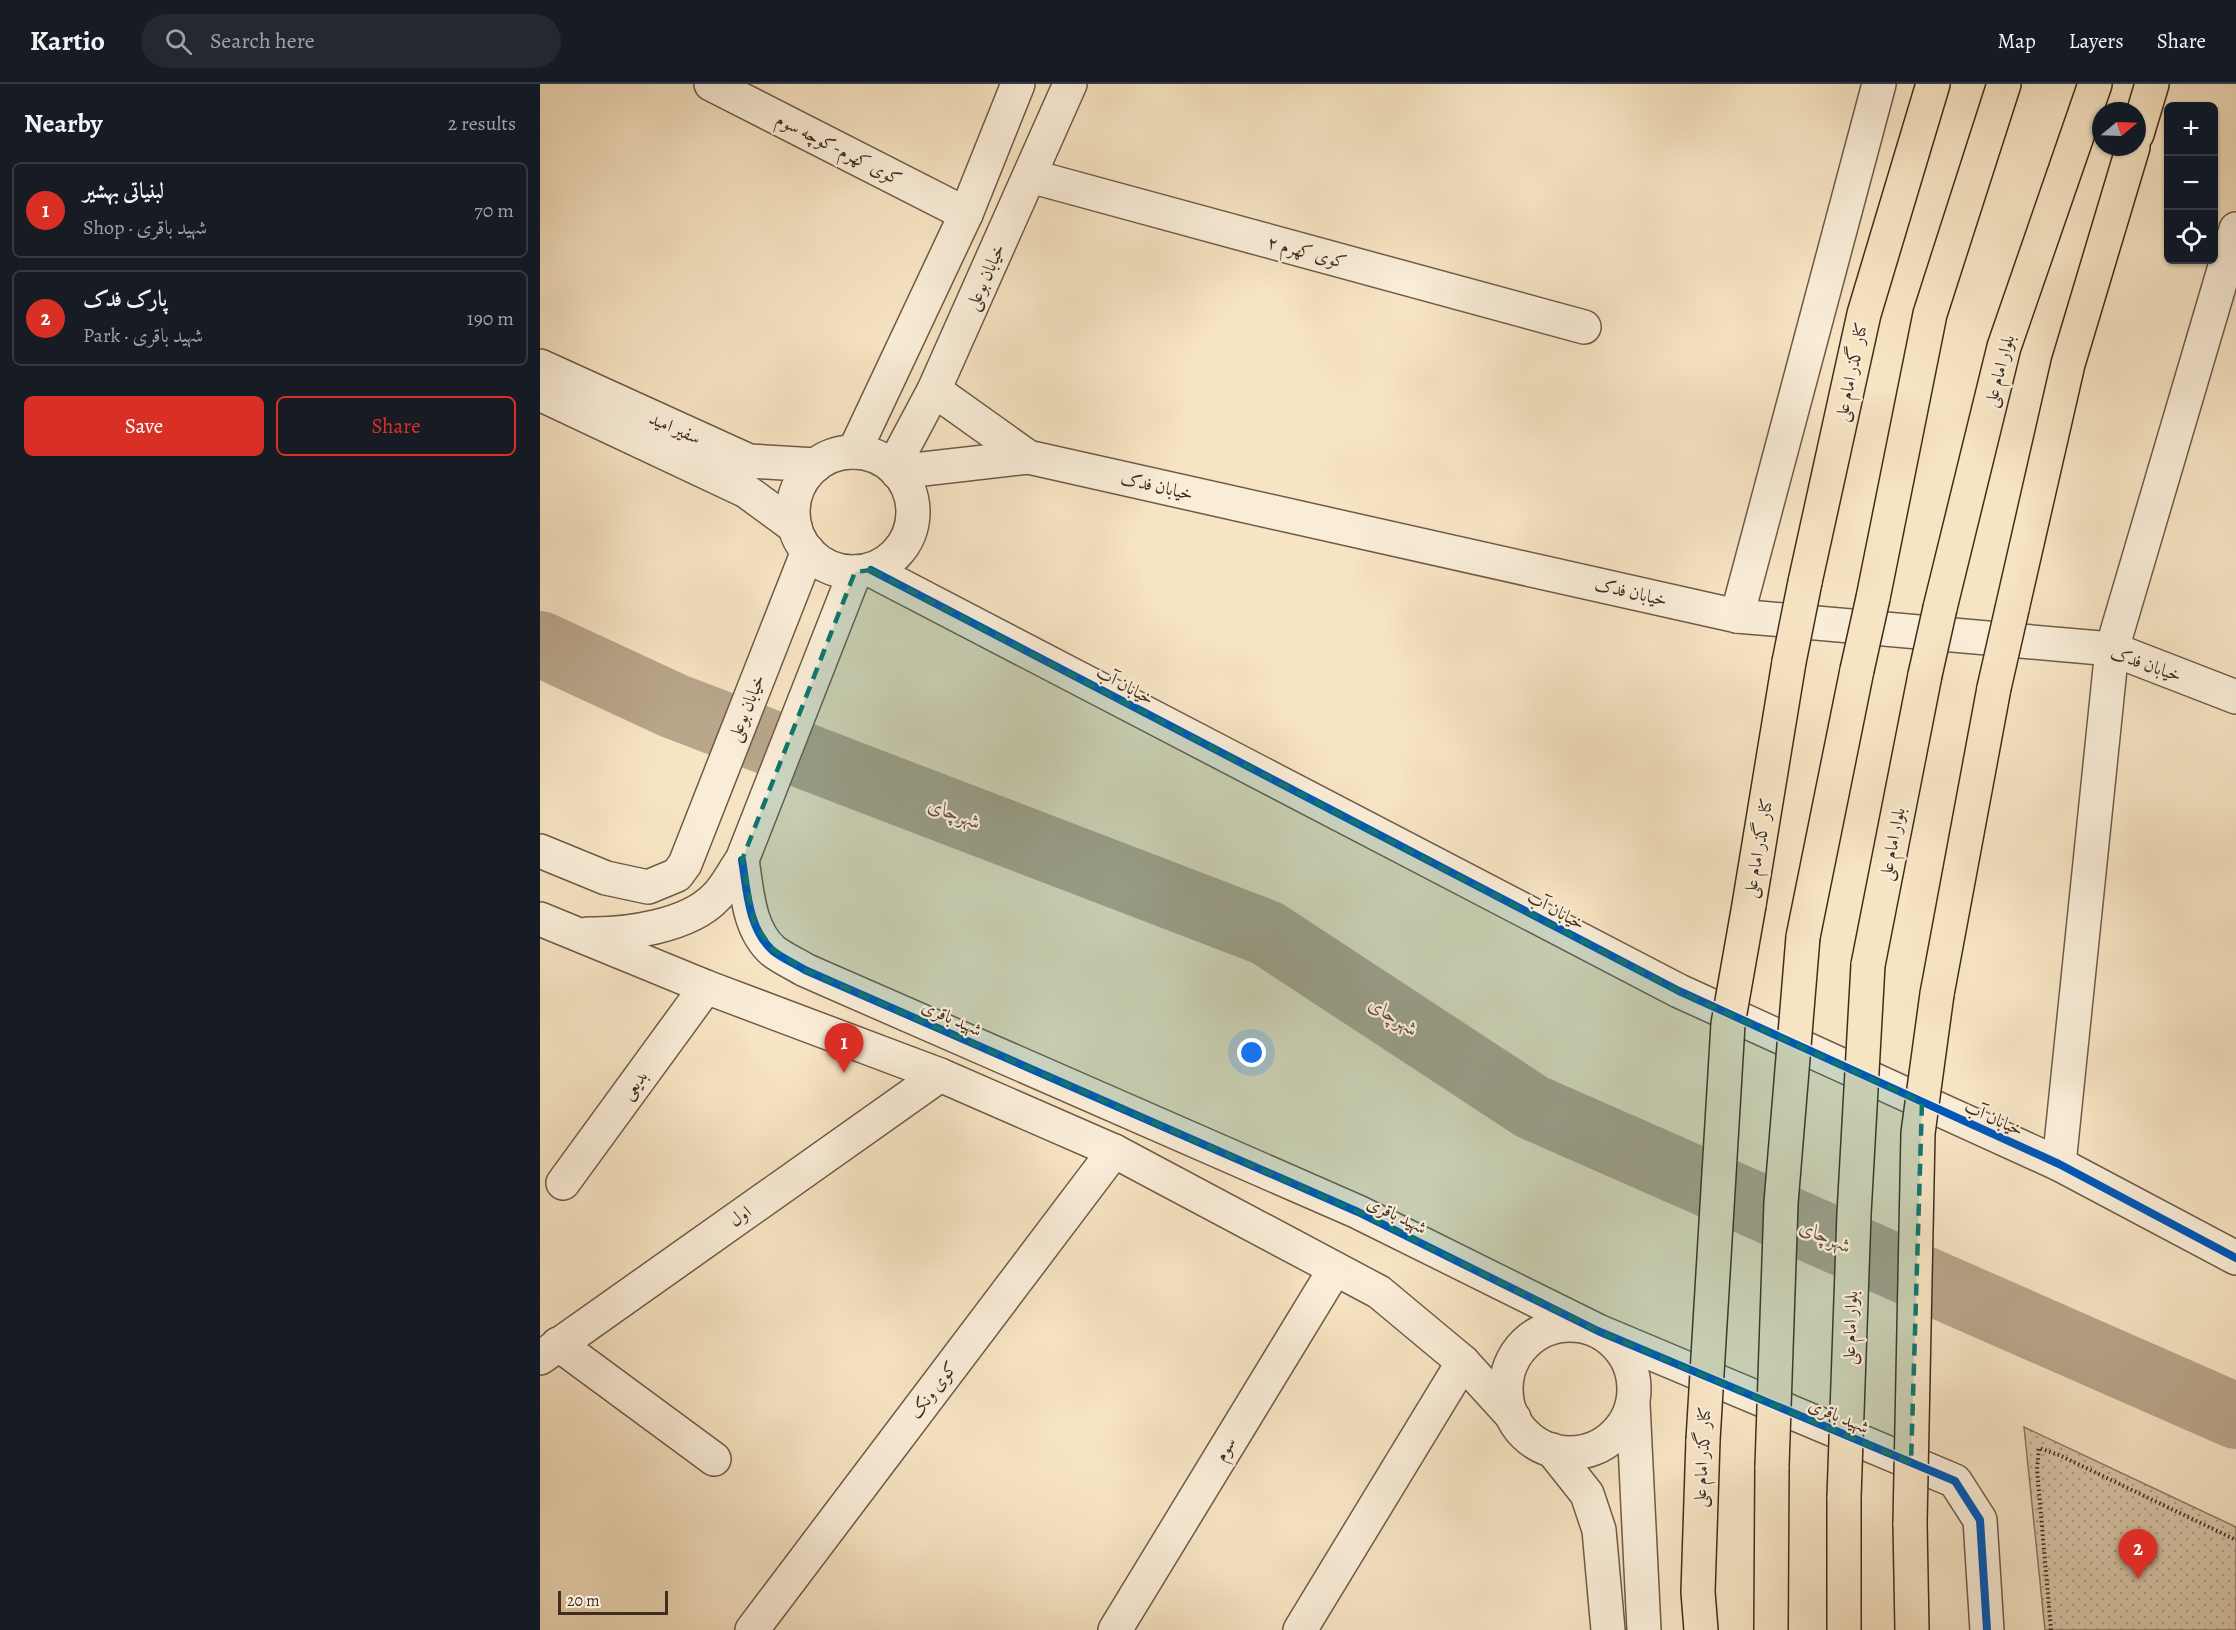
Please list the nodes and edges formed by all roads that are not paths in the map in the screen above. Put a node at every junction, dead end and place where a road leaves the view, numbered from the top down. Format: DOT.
graph roads {
  1 [pos="711,84"];
  2 [pos="1018,84"];
  3 [pos="1070,84"];
  4 [pos="1879,84"];
  5 [pos="1933,84"];
  6 [pos="2004,84"];
  7 [pos="2095,84"];
  8 [pos="2152,84"];
  9 [pos="2146,104"];
  10 [pos="2130,156"];
  11 [pos="1030,176"];
  12 [pos="966,214"];
  13 [pos="2236,229"];
  14 [pos="1584,327"];
  15 [pos="540,366"];
  16 [pos="934,390"];
  17 [pos="540,394"];
  18 [pos="854,452"];
  19 [pos="1028,457"];
  20 [pos="816,465"];
  21 [pos="895,469"];
  22 [pos="801,539"];
  23 [pos="863,571"];
  24 [pos="1737,616"];
  25 [pos="2112,650"];
  26 [pos="2236,697"];
  27 [pos="540,851"];
  28 [pos="742,860"];
  29 [pos="553,930"];
  30 [pos="706,987"];
  31 [pos="940,1075"];
  32 [pos="1114,1151"];
  33 [pos="2060,1164"];
  34 [pos="563,1183"];
  35 [pos="2236,1258"];
  36 [pos="1335,1269"];
  37 [pos="1599,1331"];
  38 [pos="549,1351"];
  39 [pos="1462,1362"];
  40 [pos="1633,1404"];
  41 [pos="1514,1418"];
  42 [pos="1552,1450"];
  43 [pos="714,1459"];
  44 [pos="1843,1563"];
  45 [pos="752,1630"];
  46 [pos="1115,1630"];
  47 [pos="1300,1630"];
  48 [pos="1608,1630"];
  49 [pos="1644,1630"];
  50 [pos="1701,1630"];
  51 [pos="1771,1630"];
  52 [pos="1844,1630"];
  53 [pos="1860,1630"];
  54 [pos="1912,1630"];
  55 [pos="1987,1630"];
  1 -- 12 [label="street, کوی کهرم-کوچه سوم"];
  2 -- 12 [label="street"];
  3 -- 11 [label="street, خیابان بوعلی"];
  4 -- 24 [label="street"];
  5 -- 50 [label="main road, کنار گذر امام علی, bridge"];
  6 -- 51 [label="main road, bridge"];
  7 -- 44 [label="main road, بلوار امام علی, bridge"];
  8 -- 9 [label="main road"];
  10 -- 54 [label="main road, bridge"];
  11 -- 14 [label="street, کوی کهرم ۲"];
  11 -- 16 [label="street, خیابان بوعلی"];
  12 -- 18 [label="street"];
  13 -- 25 [label="street"];
  15 -- 20 [label="street, سفیر امید"];
  16 -- 19 [label="street, خیابان فدک"];
  16 -- 21 [label="street, خیابان بوعلی"];
  17 -- 22 [label="street, سفیر امید"];
  18 -- 20 [label="street"];
  18 -- 21 [label="street"];
  19 -- 21 [label="street, خیابان فدک"];
  19 -- 24 [label="street, خیابان فدک"];
  20 -- 22 [label="street"];
  21 -- 23 [label="street"];
  22 -- 23 [label="street"];
  22 -- 27 [label="street, خیابان بوعلی"];
  23 -- 28 [label="street"];
  23 -- 33 [label="street, خیابان آب"];
  24 -- 25 [label="street, خیابان فدک"];
  25 -- 26 [label="street, خیابان فدک"];
  25 -- 33 [label="street"];
  28 -- 29 [label="street"];
  28 -- 37 [label="street, شهید باقری"];
  29 -- 30 [label="street"];
  30 -- 31 [label="street"];
  30 -- 34 [label="street, بدیعی"];
  31 -- 32 [label="street"];
  31 -- 38 [label="street, اول"];
  32 -- 36 [label="street"];
  32 -- 45 [label="street, کوی ونک"];
  33 -- 35 [label="street, خیابان آب"];
  36 -- 39 [label="street"];
  36 -- 46 [label="street, سوم"];
  37 -- 40 [label="street"];
  37 -- 41 [label="street"];
  37 -- 55 [label="street, شهید باقری"];
  38 -- 43 [label="street"];
  39 -- 41 [label="street"];
  39 -- 47 [label="street"];
  40 -- 42 [label="street"];
  40 -- 49 [label="street"];
  41 -- 42 [label="street"];
  42 -- 48 [label="street"];
  44 -- 52 [label="main road, بلوار امام علی"];
  44 -- 53 [label="main road"];
}
